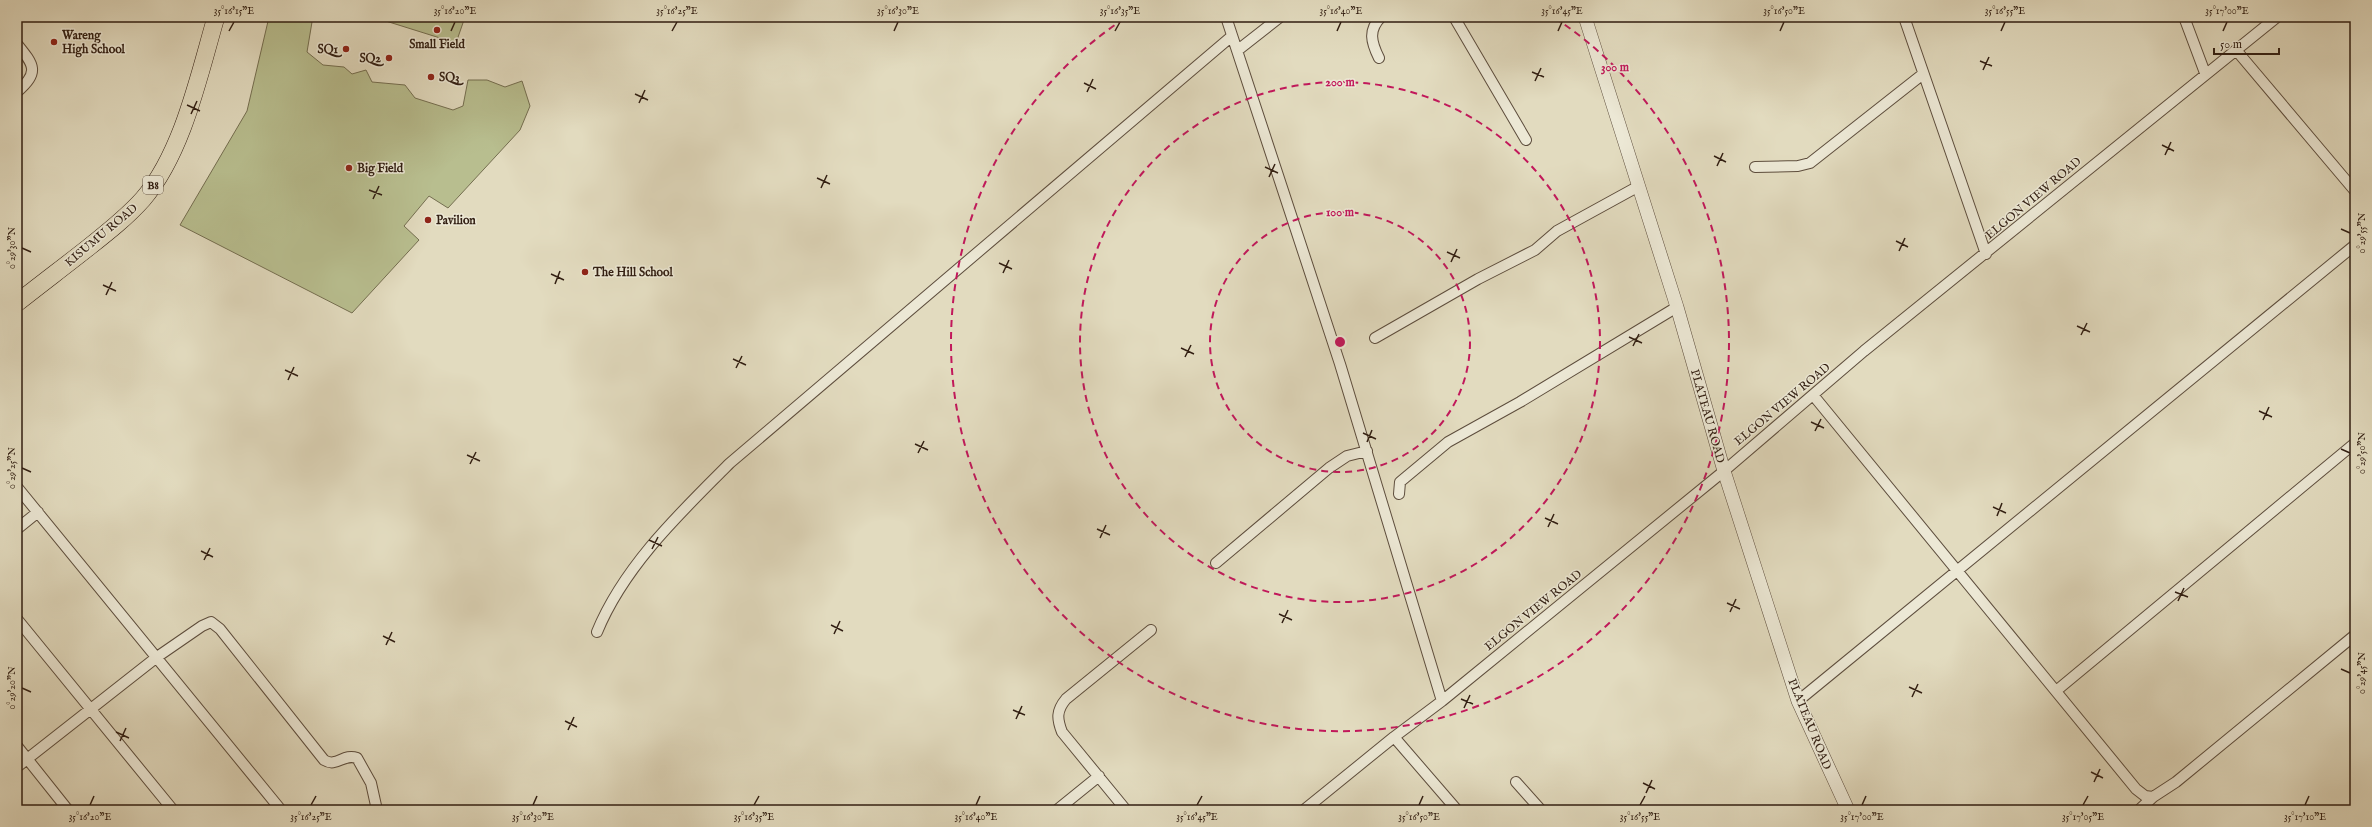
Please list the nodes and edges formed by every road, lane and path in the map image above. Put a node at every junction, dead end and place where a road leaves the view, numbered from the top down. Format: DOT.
graph roads {
  1 [pos="216,17"];
  2 [pos="1226,17"];
  3 [pos="1280,17"];
  4 [pos="1381,17"];
  5 [pos="1454,17"];
  6 [pos="1585,17"];
  7 [pos="1904,17"];
  8 [pos="2184,17"];
  9 [pos="2277,17"];
  10 [pos="1232,36"];
  11 [pos="17,44"];
  12 [pos="1238,50"];
  13 [pos="2236,50"];
  14 [pos="1379,58"];
  15 [pos="2205,73"];
  16 [pos="1923,74"];
  17 [pos="17,92"];
  18 [pos="1526,140"];
  19 [pos="1755,167"];
  20 [pos="1639,186"];
  21 [pos="2355,191"];
  22 [pos="2355,245"];
  23 [pos="1986,254"];
  24 [pos="17,303"];
  25 [pos="1677,308"];
  26 [pos="1375,338"];
  27 [pos="1813,395"];
  28 [pos="2355,443"];
  29 [pos="1367,451"];
  30 [pos="1724,471"];
  31 [pos="17,487"];
  32 [pos="1399,494"];
  33 [pos="38,512"];
  34 [pos="17,529"];
  35 [pos="1216,564"];
  36 [pos="1958,572"];
  37 [pos="17,619"];
  38 [pos="1151,630"];
  39 [pos="597,632"];
  40 [pos="2355,635"];
  41 [pos="157,657"];
  42 [pos="2056,690"];
  43 [pos="1442,701"];
  44 [pos="1798,701"];
  45 [pos="92,710"];
  46 [pos="1394,737"];
  47 [pos="17,746"];
  48 [pos="27,758"];
  49 [pos="17,767"];
  50 [pos="1099,776"];
  51 [pos="1516,782"];
  52 [pos="2152,797"];
  53 [pos="68,810"];
  54 [pos="173,810"];
  55 [pos="281,810"];
  56 [pos="377,810"];
  57 [pos="1056,810"];
  58 [pos="1126,810"];
  59 [pos="1304,810"];
  60 [pos="1457,810"];
  61 [pos="1541,810"];
  62 [pos="1848,810"];
  63 [pos="2139,810"];
  1 -- 24 [label="highway, KISUMU ROAD / B8"];
  2 -- 10 [label="street"];
  3 -- 12 [label="street"];
  4 -- 14 [label="street"];
  5 -- 18 [label="street"];
  6 -- 20 [label="street, PLATEAU ROAD"];
  7 -- 16 [label="street"];
  8 -- 15 [label="street"];
  9 -- 13 [label="street, ELGON VIEW ROAD"];
  10 -- 12 [label="street"];
  10 -- 39 [label="street"];
  11 -- 17 [label="street"];
  12 -- 29 [label="street"];
  13 -- 15 [label="street, ELGON VIEW ROAD"];
  13 -- 21 [label="street"];
  15 -- 23 [label="street, ELGON VIEW ROAD"];
  16 -- 19 [label="street"];
  16 -- 23 [label="street"];
  20 -- 25 [label="street, PLATEAU ROAD"];
  20 -- 26 [label="street"];
  22 -- 36 [label="street"];
  23 -- 27 [label="street, ELGON VIEW ROAD"];
  25 -- 30 [label="street, PLATEAU ROAD"];
  25 -- 32 [label="street"];
  27 -- 30 [label="street, ELGON VIEW ROAD"];
  27 -- 36 [label="street"];
  28 -- 42 [label="street"];
  29 -- 35 [label="street"];
  29 -- 43 [label="street"];
  30 -- 43 [label="street, ELGON VIEW ROAD"];
  30 -- 44 [label="street, PLATEAU ROAD"];
  31 -- 33 [label="street"];
  33 -- 34 [label="street"];
  33 -- 41 [label="street"];
  36 -- 42 [label="street"];
  36 -- 44 [label="street"];
  37 -- 45 [label="street"];
  38 -- 50 [label="street"];
  40 -- 52 [label="street"];
  41 -- 45 [label="street"];
  41 -- 55 [label="street"];
  41 -- 56 [label="street"];
  42 -- 52 [label="street"];
  43 -- 46 [label="street, ELGON VIEW ROAD"];
  44 -- 62 [label="street, PLATEAU ROAD"];
  45 -- 48 [label="street"];
  45 -- 54 [label="street"];
  46 -- 59 [label="street, ELGON VIEW ROAD"];
  46 -- 60 [label="street"];
  47 -- 48 [label="street"];
  48 -- 49 [label="street"];
  48 -- 53 [label="street"];
  50 -- 57 [label="street"];
  50 -- 58 [label="street"];
  51 -- 61 [label="street"];
  52 -- 63 [label="street"];
}
